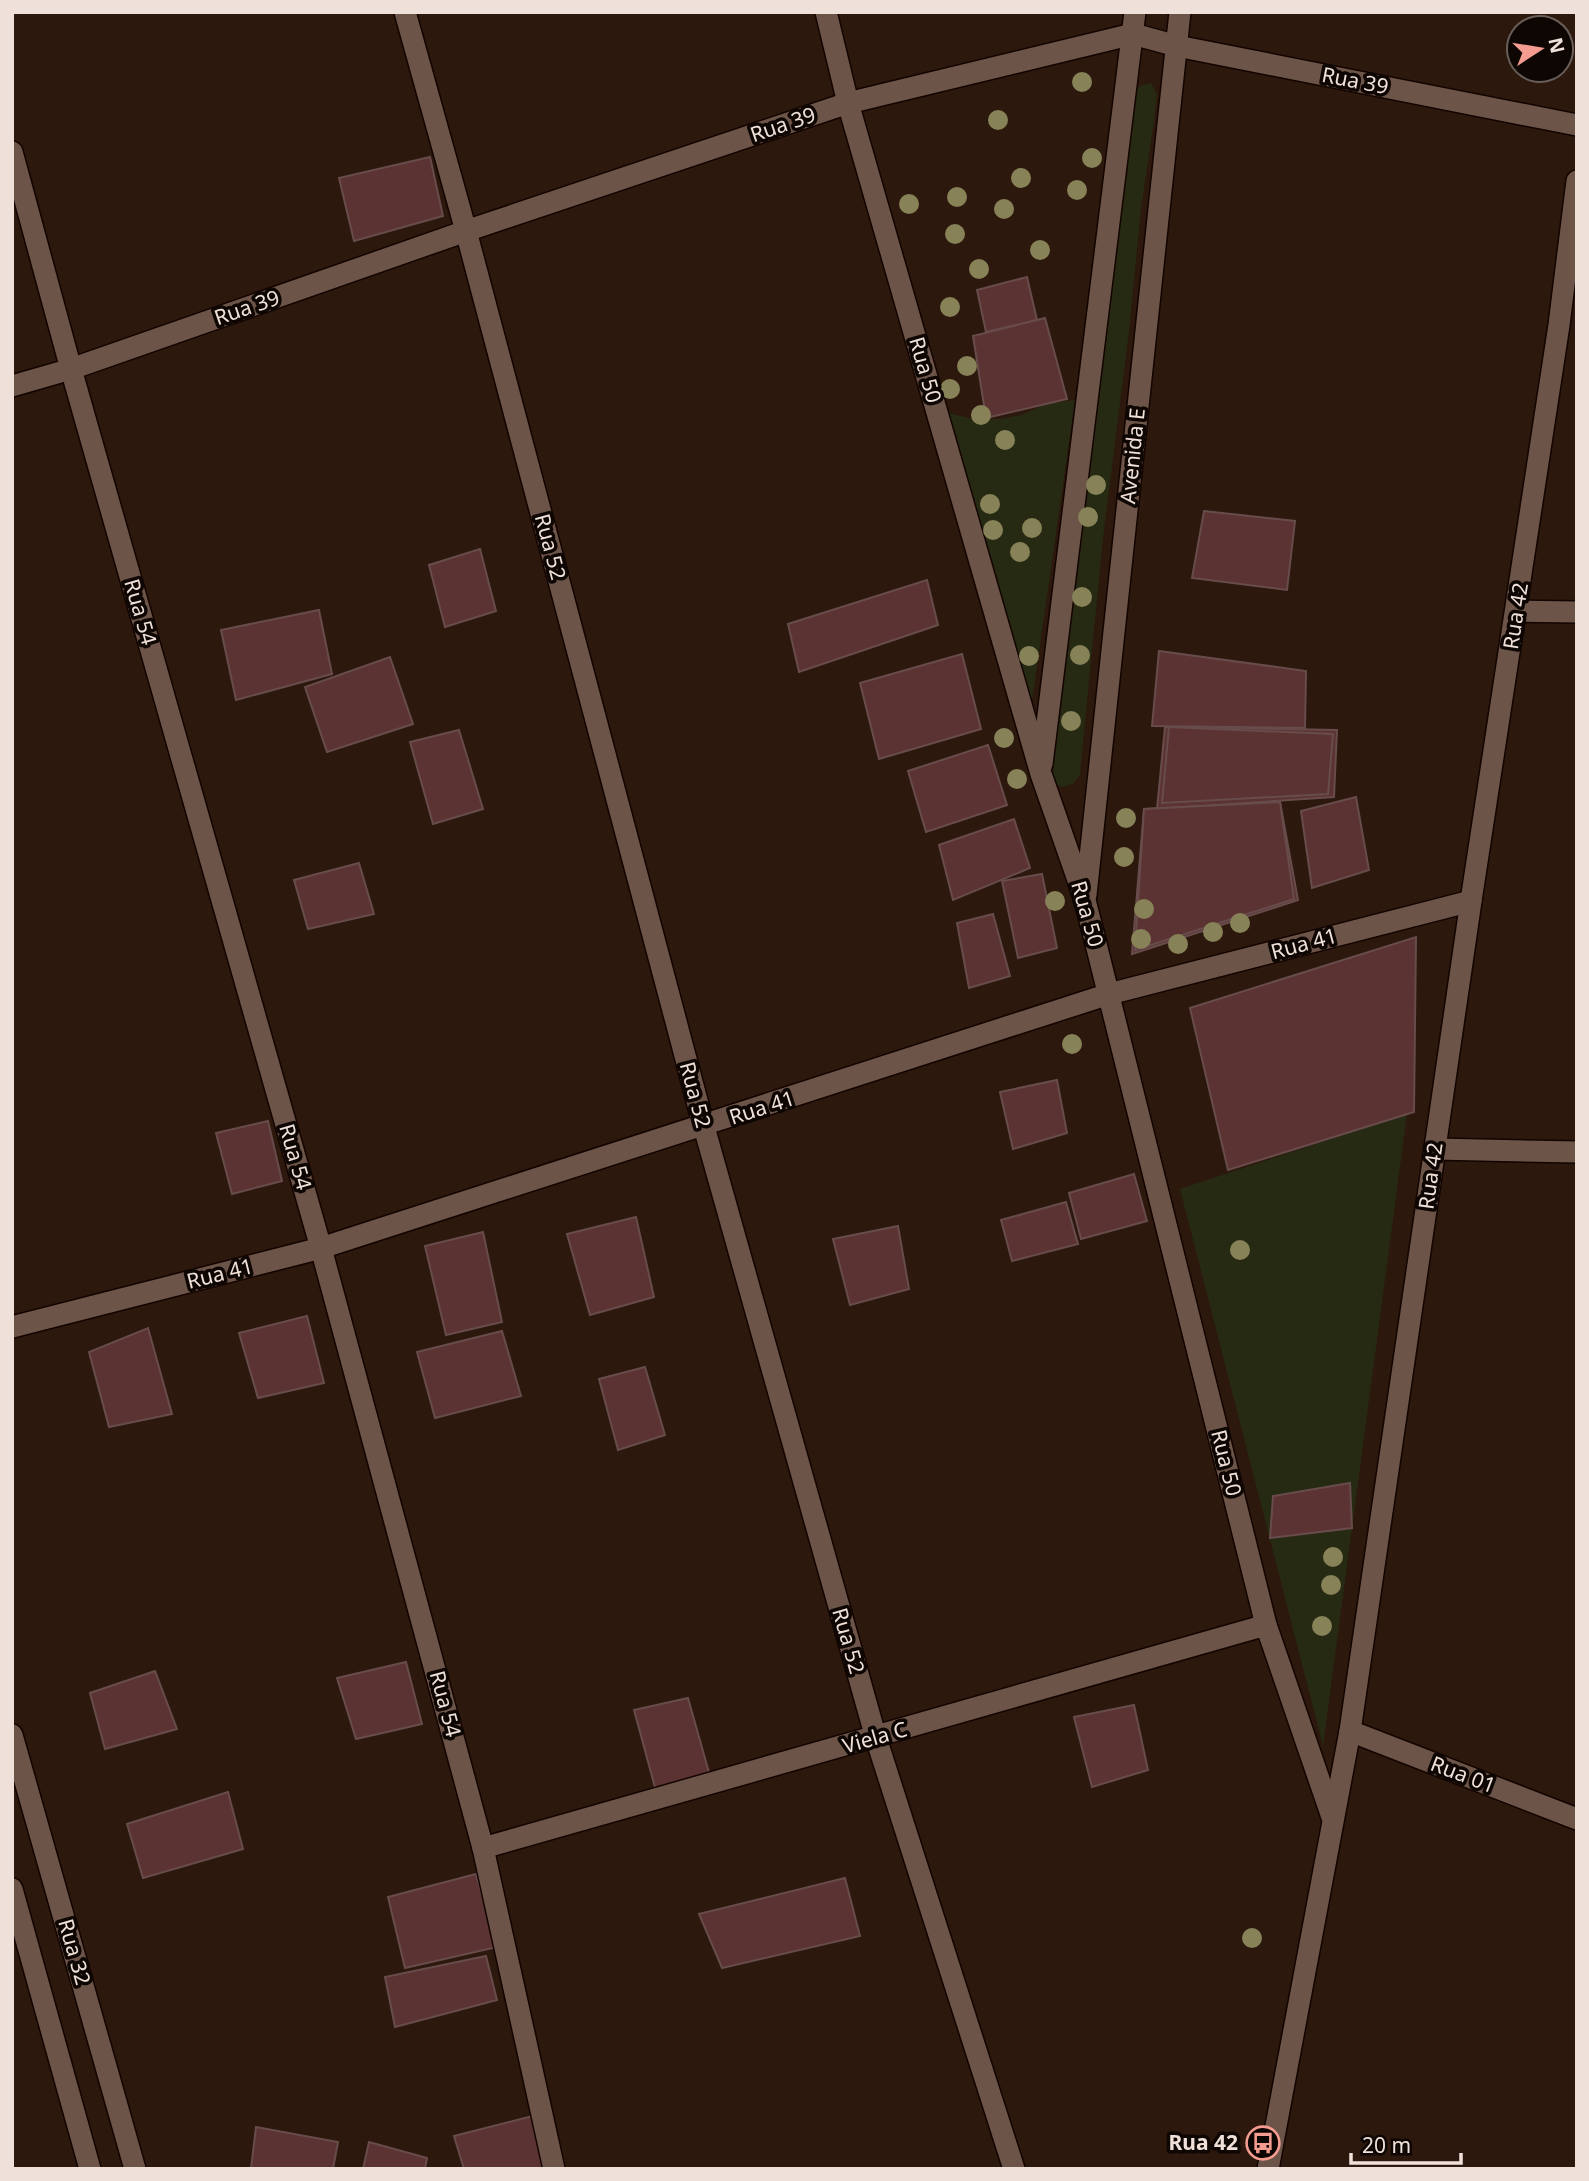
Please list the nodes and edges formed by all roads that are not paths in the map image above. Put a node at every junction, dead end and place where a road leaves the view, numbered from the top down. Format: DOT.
graph roads {
  1 [pos="405,12"];
  2 [pos="826,12"];
  3 [pos="1135,12"];
  4 [pos="1181,12"];
  5 [pos="1133,34"];
  6 [pos="1177,46"];
  7 [pos="848,103"];
  8 [pos="1577,125"];
  9 [pos="12,152"];
  10 [pos="1577,181"];
  11 [pos="466,231"];
  12 [pos="1568,325"];
  13 [pos="71,369"];
  14 [pos="12,386"];
  15 [pos="1517,611"];
  16 [pos="1577,612"];
  17 [pos="1041,774"];
  18 [pos="1085,900"];
  19 [pos="1471,901"];
  20 [pos="1110,994"];
  21 [pos="704,1127"];
  22 [pos="1435,1149"];
  23 [pos="1577,1152"];
  24 [pos="321,1248"];
  25 [pos="12,1327"];
  26 [pos="1266,1625"];
  27 [pos="1350,1731"];
  28 [pos="12,1735"];
  29 [pos="876,1738"];
  30 [pos="1333,1819"];
  31 [pos="1577,1819"];
  32 [pos="484,1848"];
  33 [pos="12,1889"];
  34 [pos="90,2169"];
  35 [pos="135,2169"];
  36 [pos="554,2169"];
  37 [pos="1014,2169"];
  38 [pos="1268,2169"];
  1 -- 11 [label="street, Rua 52"];
  2 -- 7 [label="street, Rua 50"];
  3 -- 5 [label="street"];
  4 -- 6 [label="street, Avenida E"];
  5 -- 6 [label="street, Rua 39"];
  5 -- 7 [label="street, Rua 39"];
  5 -- 17 [label="street"];
  6 -- 8 [label="street, Rua 39"];
  6 -- 18 [label="street, Avenida E"];
  7 -- 11 [label="street, Rua 39"];
  7 -- 17 [label="street, Rua 50"];
  9 -- 13 [label="street, Rua 54"];
  10 -- 12 [label="street, Rua 42"];
  11 -- 13 [label="street, Rua 39"];
  11 -- 21 [label="street, Rua 52"];
  12 -- 15 [label="street, Rua 42"];
  13 -- 14 [label="street, Rua 39"];
  13 -- 24 [label="street, Rua 54"];
  15 -- 16 [label="street"];
  15 -- 19 [label="street, Rua 42"];
  17 -- 18 [label="street, Rua 50"];
  18 -- 20 [label="street, Rua 50"];
  19 -- 20 [label="street, Rua 41"];
  19 -- 22 [label="street, Rua 42"];
  20 -- 21 [label="street, Rua 41"];
  20 -- 26 [label="street, Rua 50"];
  21 -- 24 [label="street, Rua 41"];
  21 -- 29 [label="street, Rua 52"];
  22 -- 23 [label="street"];
  22 -- 27 [label="street, Rua 42"];
  24 -- 25 [label="street, Rua 41"];
  24 -- 32 [label="street, Rua 54"];
  26 -- 29 [label="street, Viela C"];
  26 -- 30 [label="street, Rua 50"];
  27 -- 30 [label="street, Rua 42"];
  27 -- 31 [label="street, Rua 01"];
  28 -- 35 [label="street, Rua 32"];
  29 -- 32 [label="street, Viela C"];
  29 -- 37 [label="street, Rua 52"];
  30 -- 38 [label="street, Rua 42"];
  32 -- 36 [label="street, Rua 54"];
  33 -- 34 [label="street, Rua 32"];
}
